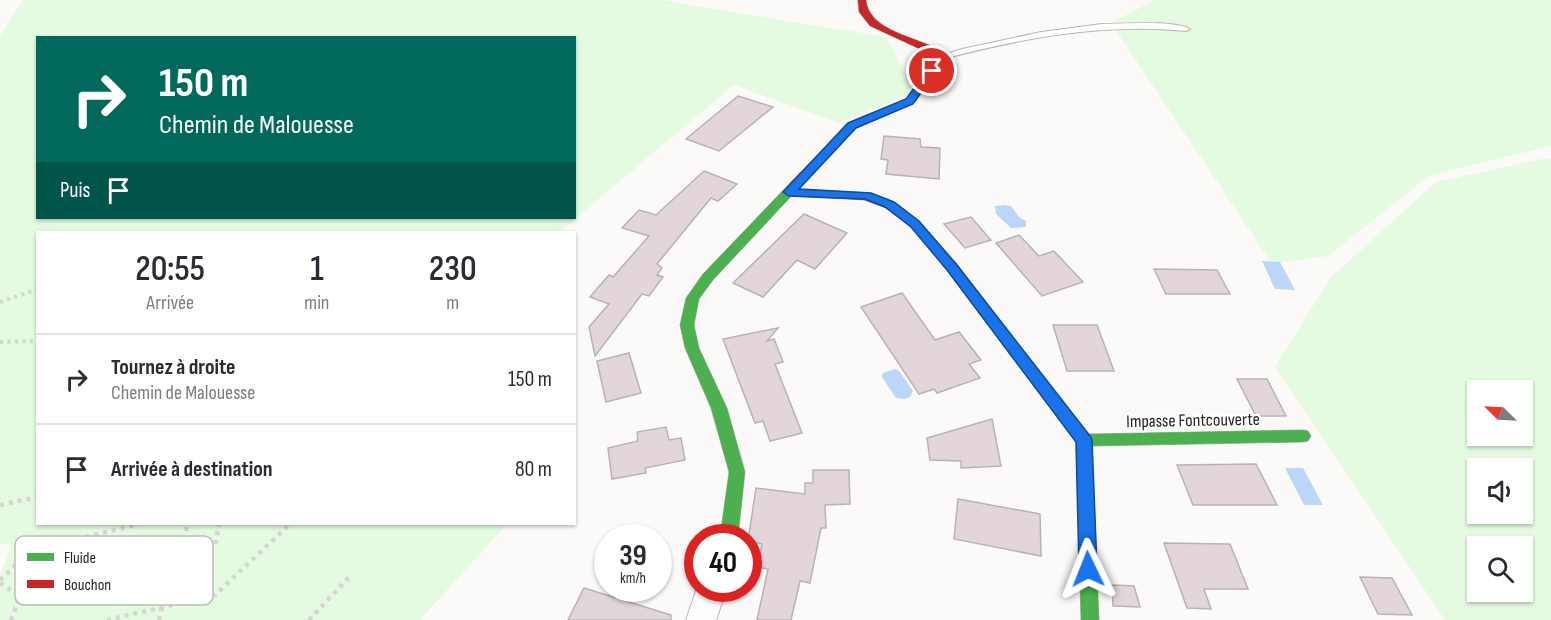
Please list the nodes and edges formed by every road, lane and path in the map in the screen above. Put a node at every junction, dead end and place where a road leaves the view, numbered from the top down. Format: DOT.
graph roads {
  1 [pos="862,0"];
  2 [pos="1186,29"];
  3 [pos="943,56"];
  4 [pos="789,192"];
  5 [pos="36,290"];
  6 [pos="0,302"];
  7 [pos="36,341"];
  8 [pos="0,342"];
  9 [pos="1303,436"];
  10 [pos="1084,440"];
  11 [pos="36,497"];
  12 [pos="0,505"];
  13 [pos="731,524"];
  14 [pos="136,525"];
  15 [pos="219,525"];
  16 [pos="290,525"];
  17 [pos="90,536"];
  18 [pos="213,548"];
  19 [pos="15,566"];
  20 [pos="351,575"];
  21 [pos="0,581"];
  22 [pos="15,592"];
  23 [pos="213,595"];
  24 [pos="707,602"];
  25 [pos="17,605"];
  26 [pos="171,605"];
  27 [pos="162,607"];
  28 [pos="11,620"];
  29 [pos="107,620"];
  30 [pos="159,620"];
  31 [pos="309,620"];
  32 [pos="701,620"];
  33 [pos="1090,620"];
  1 -- 3 [label="street"];
  2 -- 3 [label="lane"];
  3 -- 4 [label="street"];
  4 -- 10 [label="street"];
  4 -- 13 [label="street"];
  5 -- 6 [label="path"];
  7 -- 8 [label="path"];
  9 -- 10 [label="street, Impasse Fontcouverte"];
  10 -- 33 [label="street"];
  11 -- 12 [label="path"];
  14 -- 17 [label="path"];
  15 -- 18 [label="path"];
  16 -- 23 [label="path"];
  19 -- 21 [label="path"];
  20 -- 31 [label="path"];
  21 -- 22 [label="path"];
  24 -- 32 [label="street"];
  25 -- 28 [label="path"];
  26 -- 27 [label="path"];
  27 -- 29 [label="path"];
  27 -- 30 [label="path"];
}
